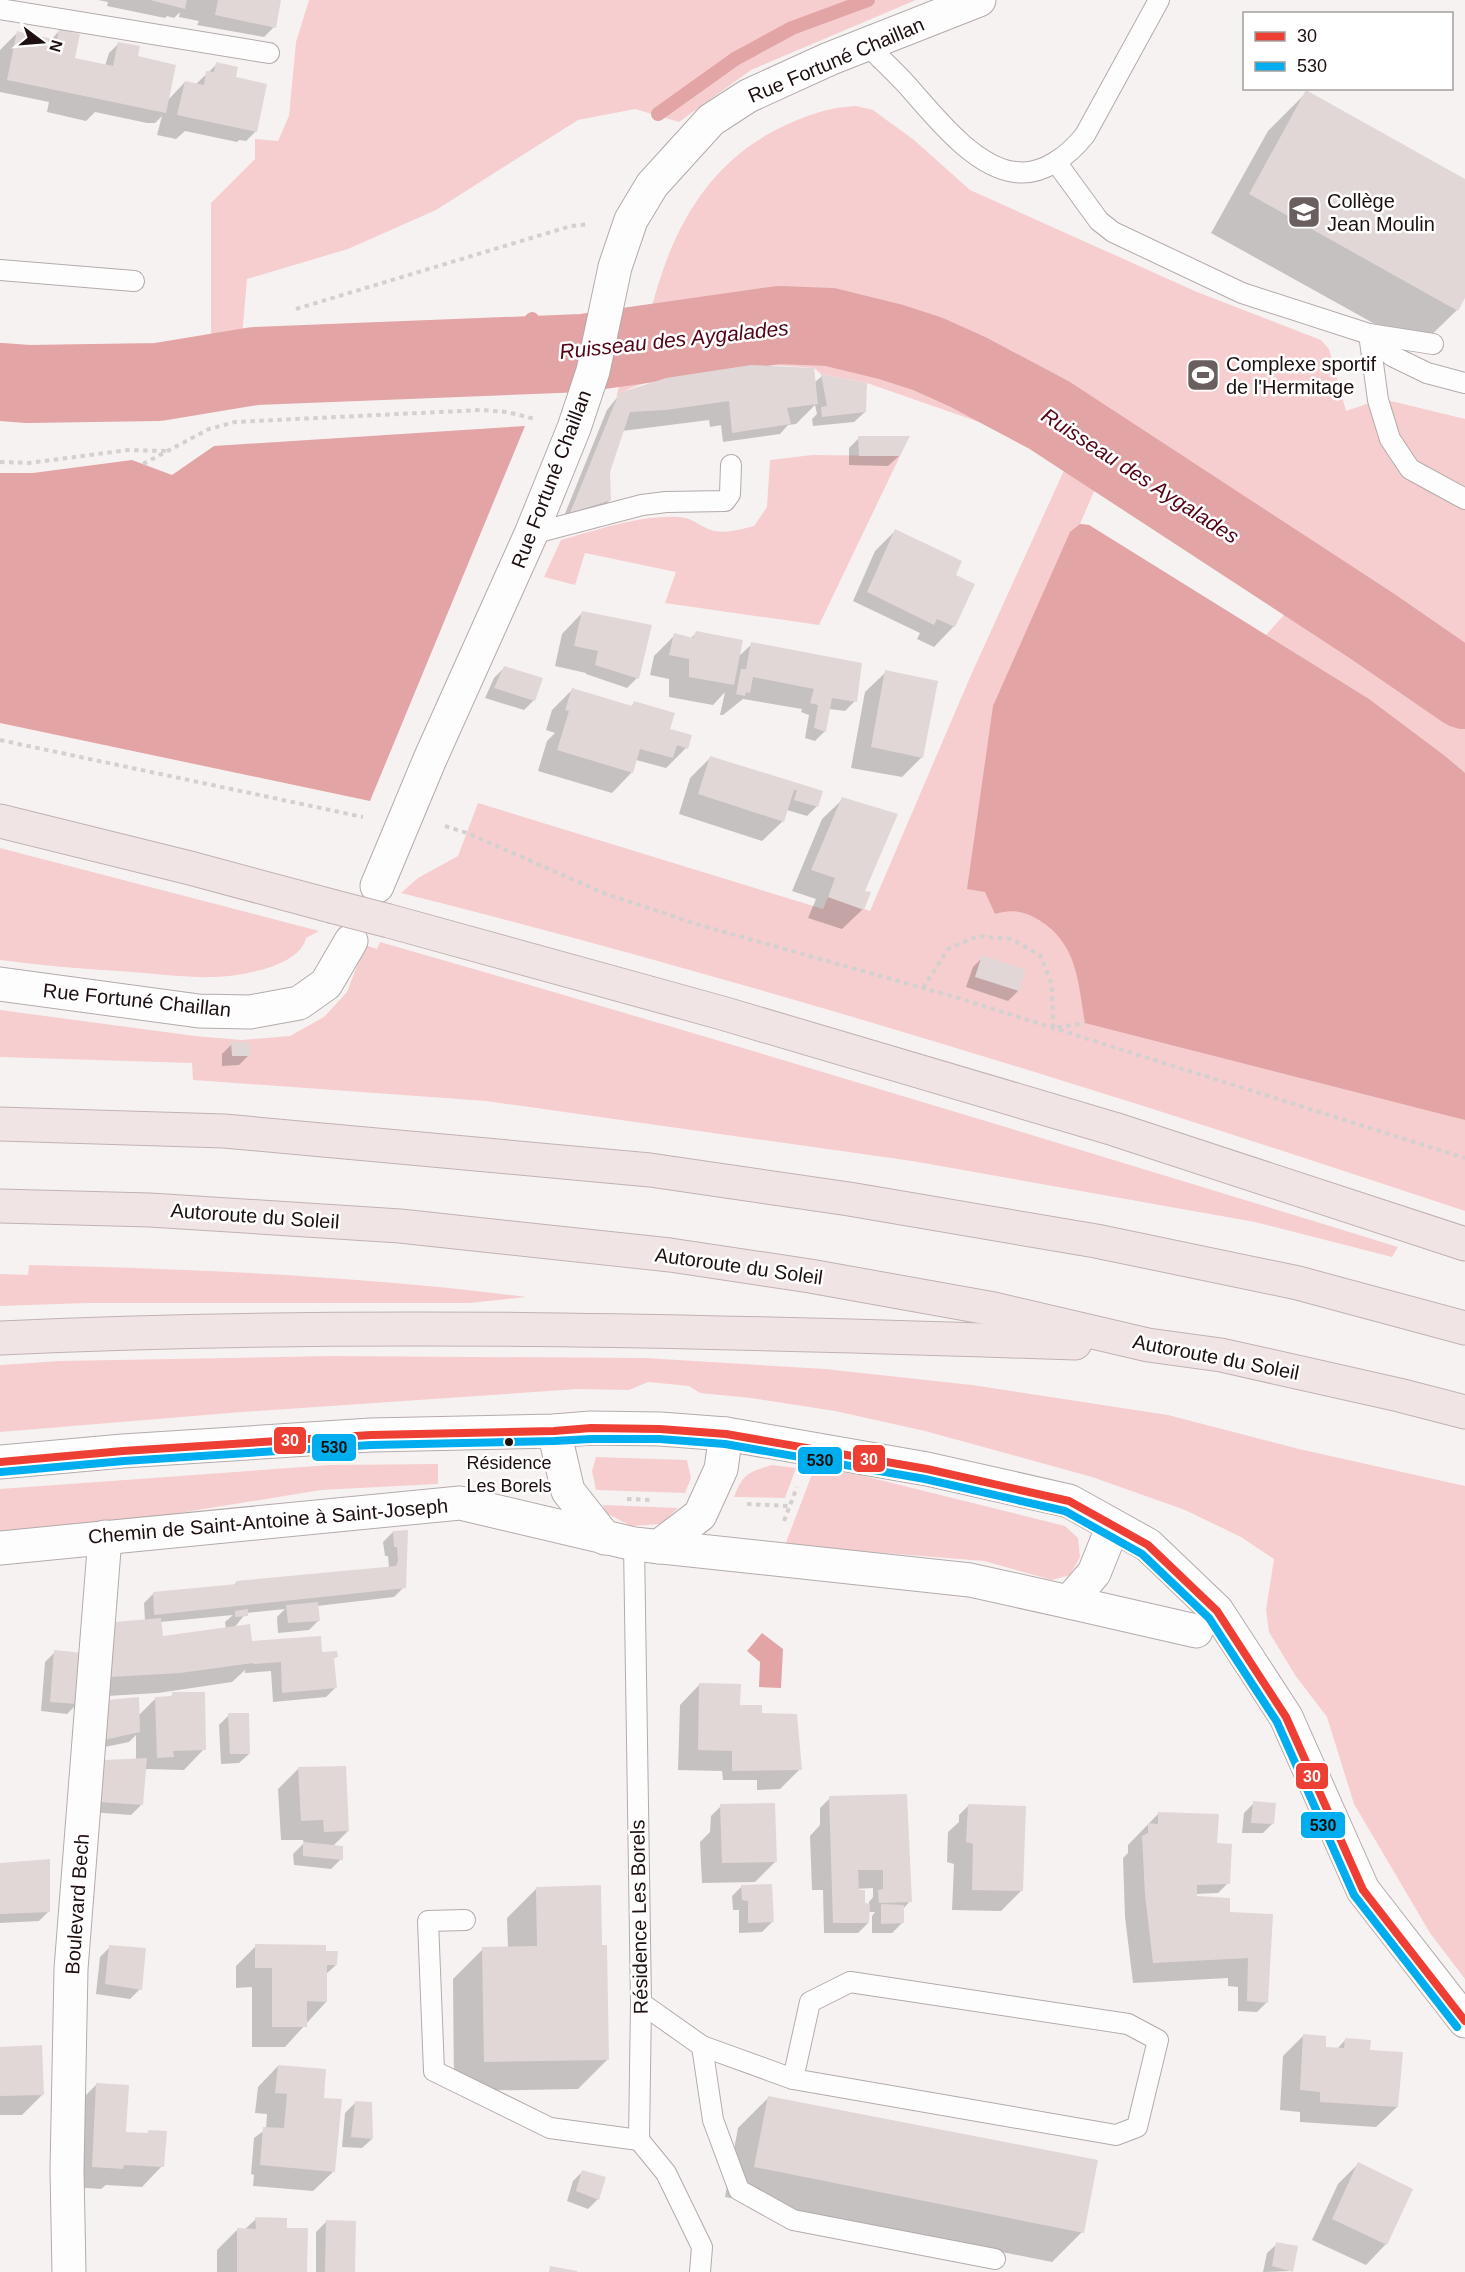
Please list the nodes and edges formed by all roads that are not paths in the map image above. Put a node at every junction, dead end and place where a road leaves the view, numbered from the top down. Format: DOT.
graph roads {
  1 [pos="979,0"];
  2 [pos="1159,0"];
  3 [pos="0,9"];
  4 [pos="867,45"];
  5 [pos="269,53"];
  6 [pos="1056,162"];
  7 [pos="0,270"];
  8 [pos="134,281"];
  9 [pos="1369,334"];
  10 [pos="1433,344"];
  11 [pos="1465,383"];
  12 [pos="731,465"];
  13 [pos="1465,499"];
  14 [pos="531,534"];
  15 [pos="0,821"];
  16 [pos="377,886"];
  17 [pos="351,940"];
  18 [pos="0,984"];
  19 [pos="0,1124"];
  20 [pos="0,1206"];
  21 [pos="1465,1244"];
  22 [pos="1465,1328"];
  23 [pos="0,1338"];
  24 [pos="1148,1345"];
  25 [pos="1465,1412"];
  26 [pos="554,1431"];
  27 [pos="726,1434"];
  28 [pos="0,1462"];
  29 [pos="1113,1526"];
  30 [pos="105,1536"];
  31 [pos="632,1543"];
  32 [pos="0,1548"];
  33 [pos="1069,1602"];
  34 [pos="1196,1631"];
  35 [pos="465,1920"];
  36 [pos="641,2003"];
  37 [pos="1465,2021"];
  38 [pos="702,2046"];
  39 [pos="793,2079"];
  40 [pos="639,2140"];
  41 [pos="996,2259"];
  42 [pos="69,2272"];
  43 [pos="700,2272"];
  1 -- 4 [label="street, Rue Fortuné Chaillan"];
  2 -- 6 [label="lane"];
  3 -- 5 [label="lane"];
  4 -- 6 [label="lane"];
  4 -- 14 [label="street, Rue Fortuné Chaillan"];
  6 -- 9 [label="lane"];
  7 -- 8 [label="lane"];
  9 -- 10 [label="lane"];
  9 -- 11 [label="lane"];
  9 -- 13 [label="lane"];
  12 -- 14 [label="lane"];
  14 -- 16 [label="street, Rue Fortuné Chaillan"];
  15 -- 21 [label="highway, bridge"];
  17 -- 18 [label="street, Rue Fortuné Chaillan"];
  19 -- 22 [label="highway"];
  20 -- 24 [label="highway, Autoroute du Soleil"];
  23 -- 24 [label="highway"];
  24 -- 25 [label="highway, Autoroute du Soleil"];
  26 -- 27 [label="street"];
  26 -- 28 [label="street"];
  26 -- 31 [label="street"];
  27 -- 29 [label="street"];
  27 -- 31 [label="street"];
  29 -- 33 [label="street"];
  29 -- 37 [label="street"];
  30 -- 31 [label="street, Chemin de Saint-Antoine à Saint-Joseph"];
  30 -- 32 [label="street, Chemin de Saint-Antoine à Saint-Joseph"];
  30 -- 42 [label="street, Boulevard Bech"];
  31 -- 33 [label="street, Chemin de Saint-Antoine à Saint-Joseph"];
  31 -- 36 [label="lane, Résidence Les Borels"];
  33 -- 34 [label="street, Chemin de Saint-Antoine à Saint-Joseph"];
  35 -- 40 [label="lane"];
  36 -- 38 [label="lane"];
  36 -- 40 [label="lane, Résidence Les Borels"];
  38 -- 39 [label="lane"];
  38 -- 41 [label="lane"];
  39 -- 39 [label="lane"];
  40 -- 43 [label="lane"];
}
